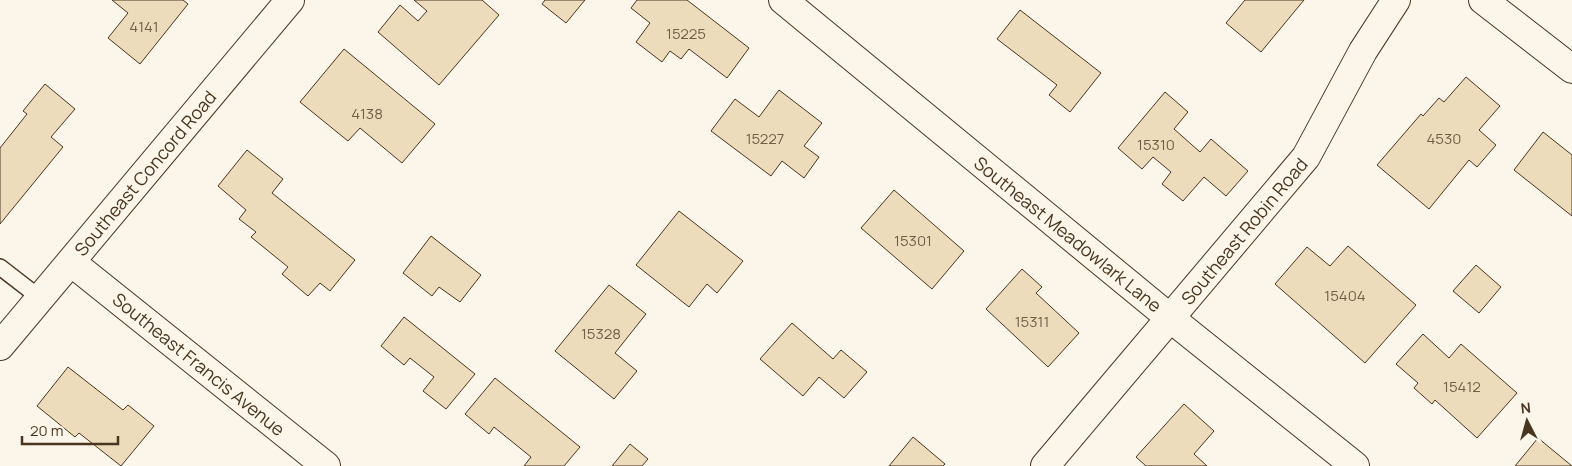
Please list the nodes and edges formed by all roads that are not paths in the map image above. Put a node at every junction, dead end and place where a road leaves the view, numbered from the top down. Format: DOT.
graph roads {
  1 [pos="290,0"];
  2 [pos="782,0"];
  3 [pos="1396,0"];
  4 [pos="1483,0"];
  5 [pos="1572,69"];
  6 [pos="71,262"];
  7 [pos="0,267"];
  8 [pos="40,298"];
  9 [pos="1170,318"];
  10 [pos="0,346"];
  11 [pos="326,466"];
  12 [pos="1045,466"];
  13 [pos="1356,466"];
  1 -- 6 [label="street, Southeast Concord Road"];
  2 -- 9 [label="street, Southeast Meadowlark Lane"];
  3 -- 9 [label="street, Southeast Robin Road"];
  4 -- 5 [label="street"];
  6 -- 8 [label="street, Southeast Concord Road"];
  6 -- 11 [label="street, Southeast Francis Avenue"];
  7 -- 8 [label="lane"];
  8 -- 10 [label="street, Southeast Concord Road"];
  9 -- 12 [label="street, Southeast Robin Road"];
  9 -- 13 [label="street, Southeast Meadowlark Lane"];
}
